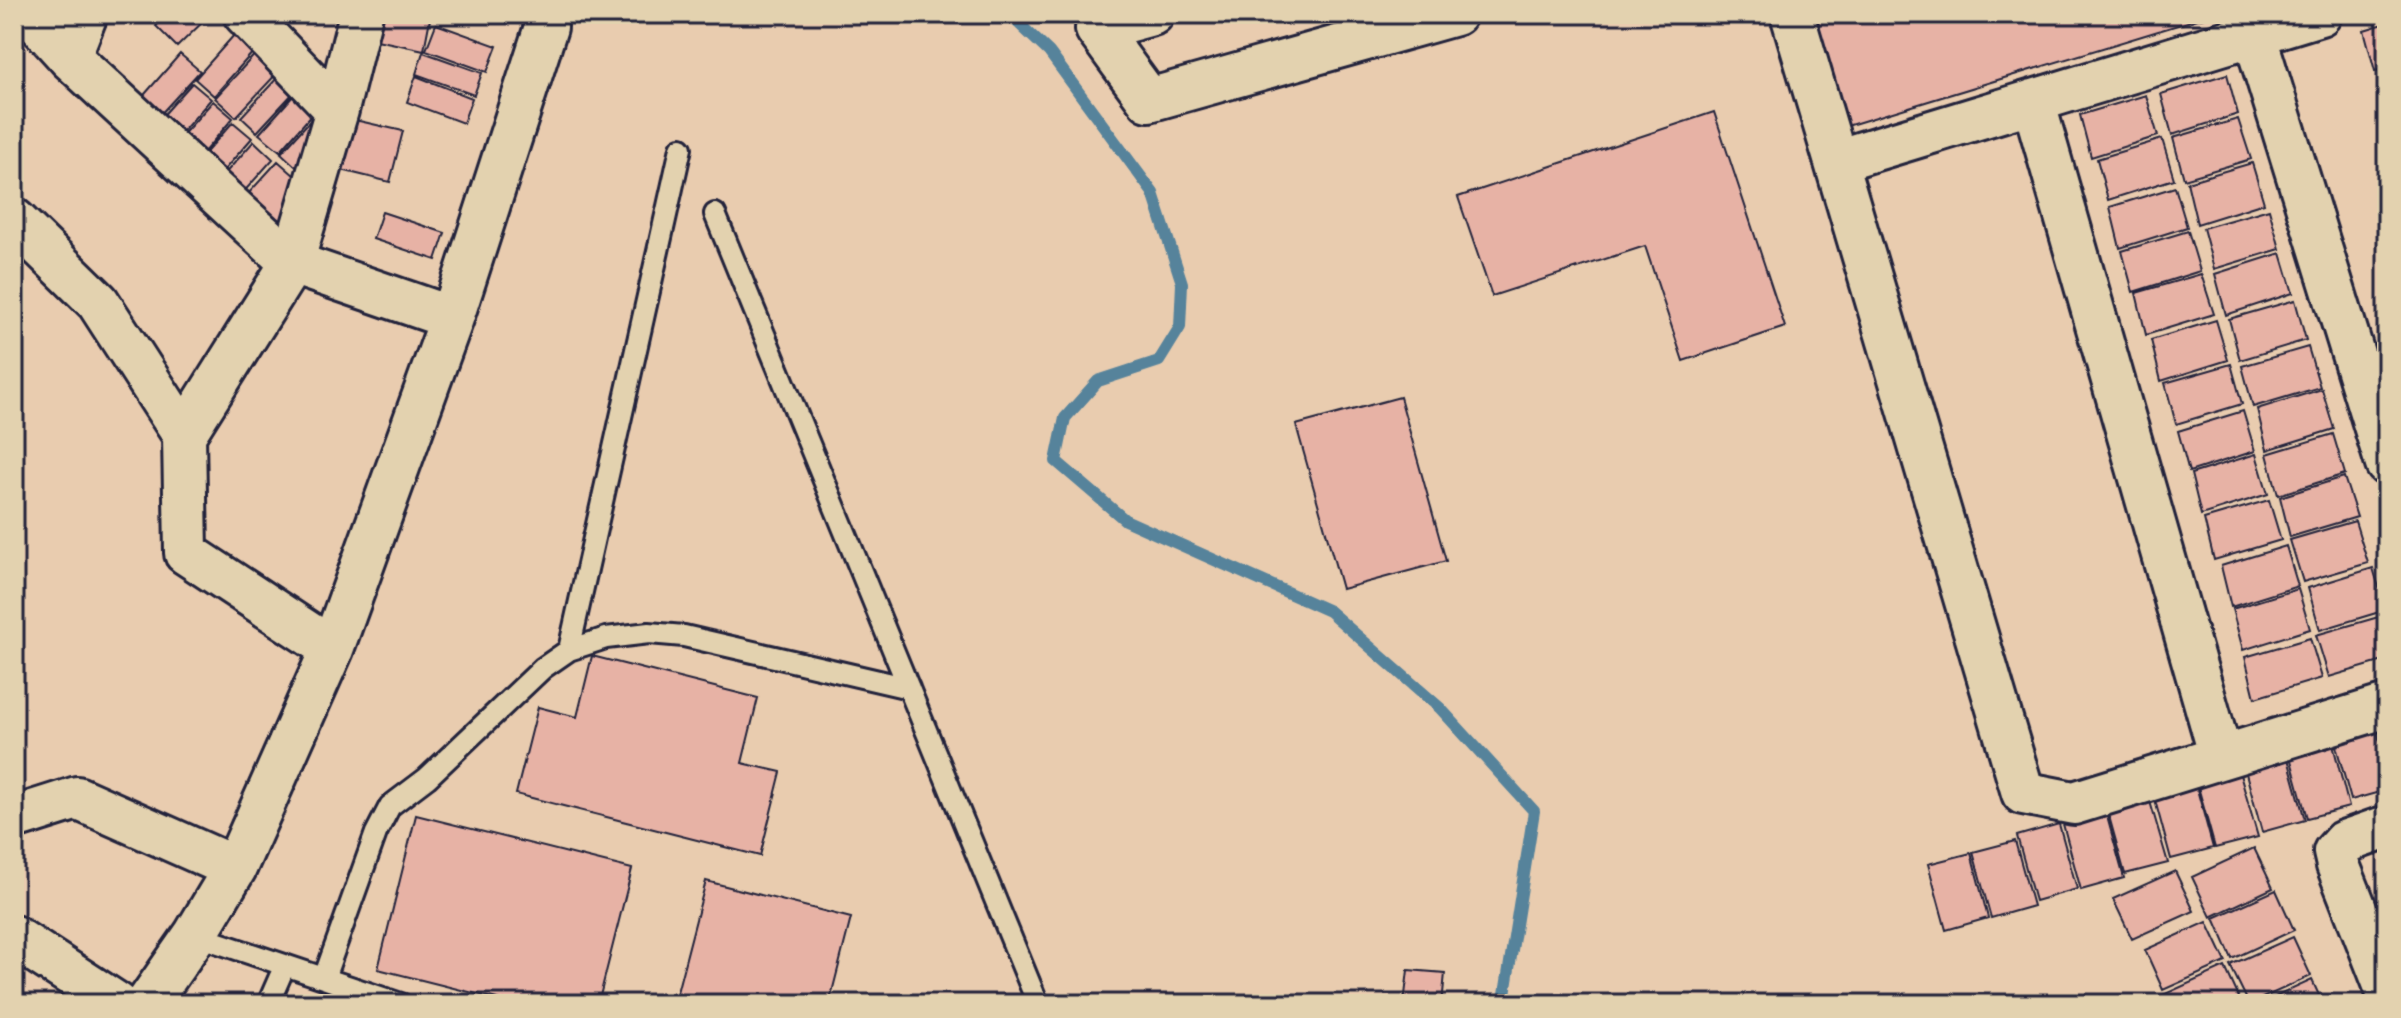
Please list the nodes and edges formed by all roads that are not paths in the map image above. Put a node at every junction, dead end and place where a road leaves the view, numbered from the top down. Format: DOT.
graph roads {
  1 [pos="30,14"];
  2 [pos="86,14"];
  3 [pos="245,14"];
  4 [pos="361,14"];
  5 [pos="1152,14"];
  6 [pos="1455,14"];
  7 [pos="1792,14"];
  8 [pos="2320,14"];
  9 [pos="546,27"];
  10 [pos="2254,34"];
  11 [pos="69,57"];
  12 [pos="2033,101"];
  13 [pos="337,110"];
  14 [pos="681,148"];
  15 [pos="1836,161"];
  16 [pos="715,214"];
  17 [pos="14,220"];
  18 [pos="292,263"];
  19 [pos="452,318"];
  20 [pos="184,435"];
  21 [pos="2387,464"];
  22 [pos="332,649"];
  23 [pos="569,650"];
  24 [pos="909,688"];
  25 [pos="2387,706"];
  26 [pos="2221,757"];
  27 [pos="14,818"];
  28 [pos="2387,830"];
  29 [pos="235,868"];
  30 [pos="195,935"];
  31 [pos="14,937"];
  32 [pos="285,965"];
  33 [pos="324,978"];
  34 [pos="2387,990"];
  35 [pos="117,1004"];
  36 [pos="147,1004"];
  37 [pos="268,1004"];
  38 [pos="401,1004"];
  39 [pos="1038,1004"];
  1 -- 11 [label="street"];
  2 -- 11 [label="street"];
  3 -- 13 [label="street"];
  4 -- 13 [label="street"];
  5 -- 6 [label="street"];
  7 -- 15 [label="street"];
  8 -- 10 [label="street"];
  9 -- 19 [label="street"];
  10 -- 12 [label="street"];
  10 -- 21 [label="street"];
  11 -- 18 [label="street"];
  12 -- 15 [label="street"];
  12 -- 26 [label="street"];
  13 -- 18 [label="street"];
  14 -- 23 [label="lane"];
  15 -- 26 [label="street"];
  16 -- 24 [label="lane"];
  17 -- 20 [label="street"];
  18 -- 19 [label="street"];
  18 -- 20 [label="street"];
  19 -- 22 [label="street"];
  20 -- 22 [label="street"];
  22 -- 29 [label="street"];
  23 -- 24 [label="lane"];
  23 -- 33 [label="lane"];
  24 -- 39 [label="lane"];
  25 -- 26 [label="street"];
  27 -- 29 [label="street"];
  28 -- 34 [label="street"];
  29 -- 30 [label="street"];
  30 -- 32 [label="lane"];
  30 -- 36 [label="street"];
  31 -- 35 [label="street"];
  32 -- 33 [label="lane"];
  32 -- 37 [label="lane"];
  33 -- 38 [label="lane"];
}
